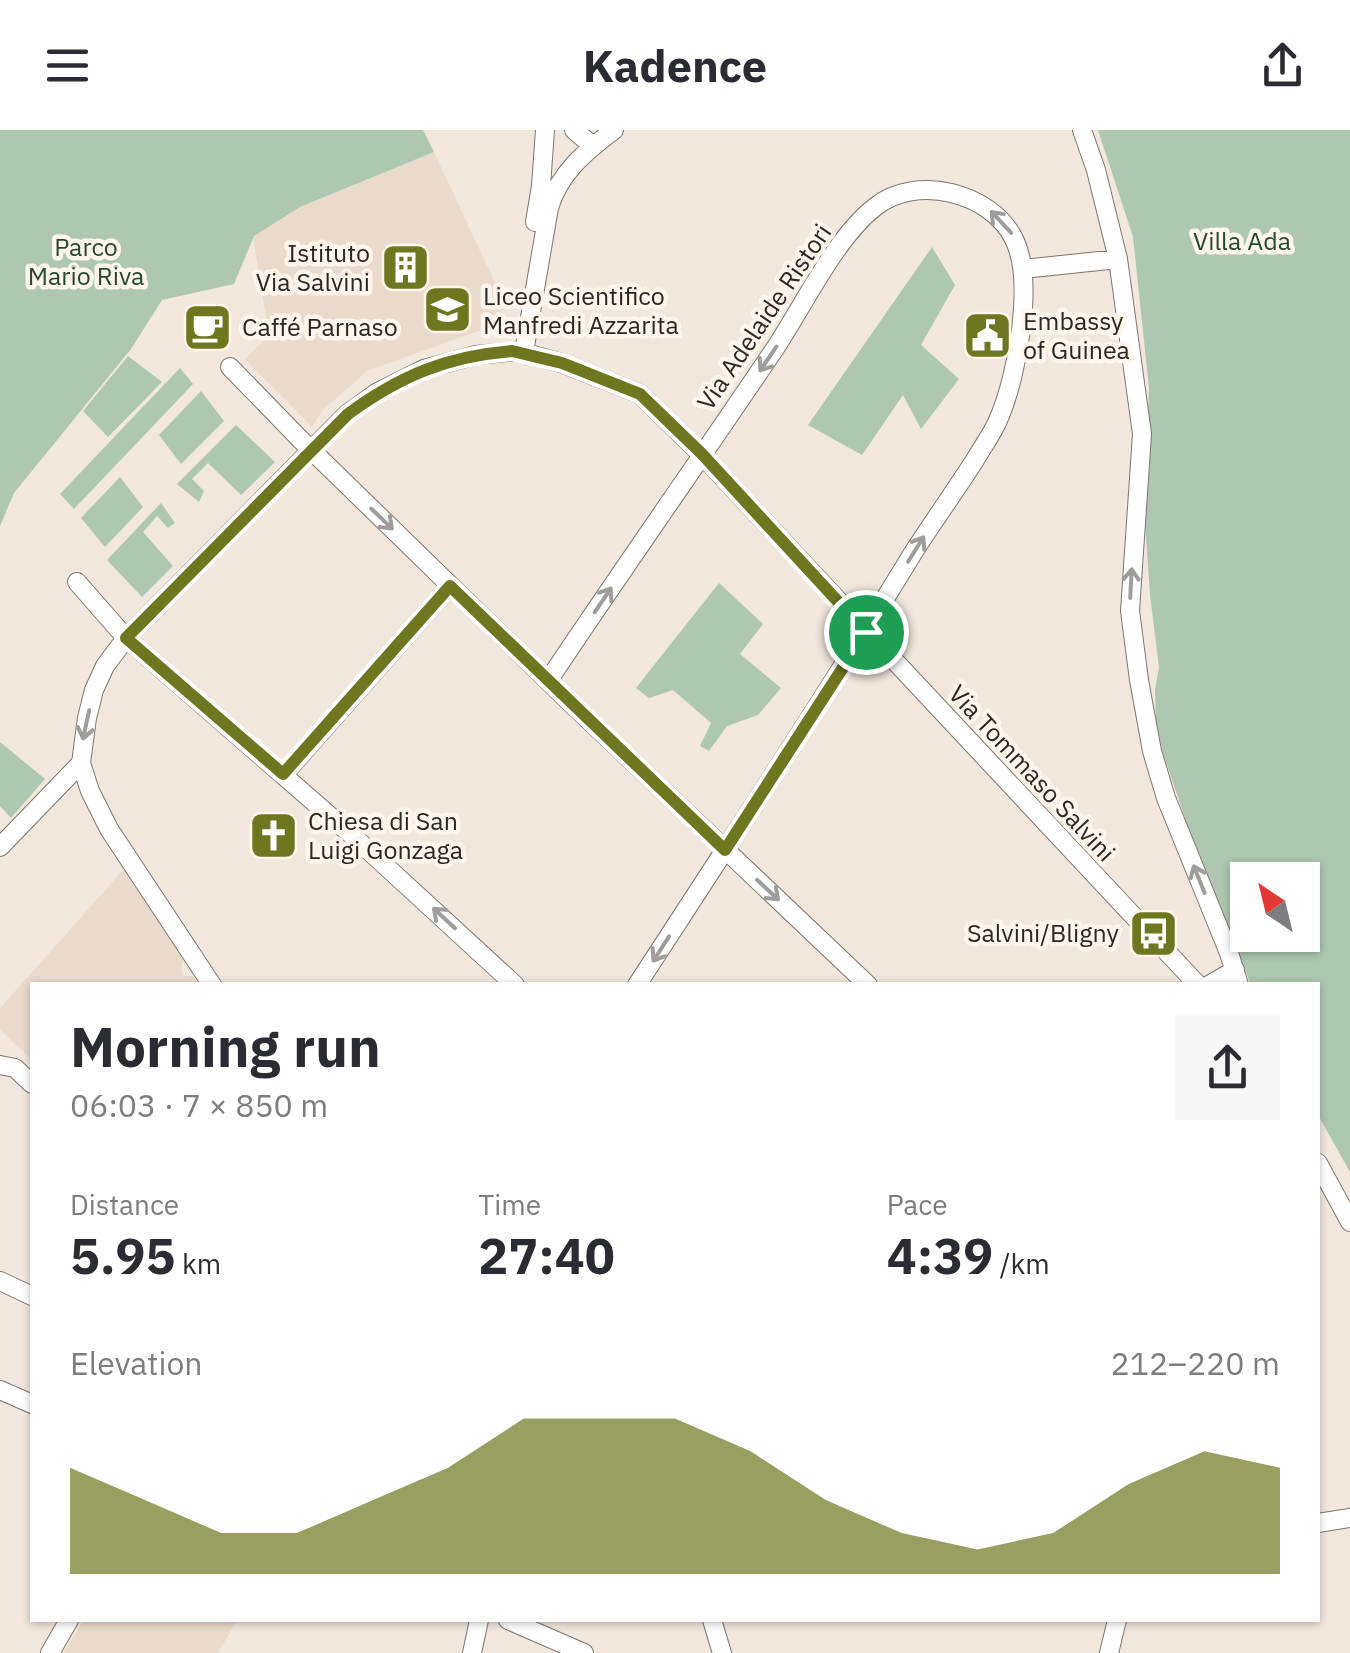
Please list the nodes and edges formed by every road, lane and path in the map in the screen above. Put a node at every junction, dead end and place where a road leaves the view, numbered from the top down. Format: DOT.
graph roads {
  1 [pos="546,130"];
  2 [pos="574,130"];
  3 [pos="614,130"];
  4 [pos="1082,130"];
  5 [pos="593,146"];
  6 [pos="548,187"];
  7 [pos="1118,258"];
  8 [pos="1023,270"];
  9 [pos="518,351"];
  10 [pos="230,366"];
  11 [pos="312,451"];
  12 [pos="702,454"];
  13 [pos="77,582"];
  14 [pos="450,586"];
  15 [pos="866,632"];
  16 [pos="126,638"];
  17 [pos="548,681"];
  18 [pos="81,763"];
  19 [pos="283,774"];
  20 [pos="0,847"];
  21 [pos="725,850"];
  22 [pos="1237,978"];
  23 [pos="1189,981"];
  24 [pos="210,982"];
  25 [pos="512,982"];
  26 [pos="639,982"];
  27 [pos="865,982"];
  28 [pos="0,1066"];
  29 [pos="30,1082"];
  30 [pos="1320,1167"];
  31 [pos="1350,1222"];
  32 [pos="0,1281"];
  33 [pos="30,1295"];
  34 [pos="0,1390"];
  35 [pos="30,1403"];
  36 [pos="1350,1518"];
  37 [pos="1320,1522"];
  38 [pos="68,1622"];
  39 [pos="479,1622"];
  40 [pos="513,1622"];
  41 [pos="713,1622"];
  42 [pos="1117,1622"];
  43 [pos="50,1653"];
  44 [pos="472,1653"];
  45 [pos="584,1653"];
  46 [pos="722,1653"];
  47 [pos="1109,1653"];
  1 -- 6 [label="street"];
  2 -- 5 [label="street"];
  3 -- 5 [label="street"];
  4 -- 7 [label="street"];
  5 -- 6 [label="street"];
  6 -- 9 [label="street"];
  7 -- 8 [label="street"];
  22 -- 7 [label="street, one-way"];
  8 -- 12 [label="street, Via Adelaide Ristori, one-way"];
  15 -- 8 [label="street, Via Adelaide Ristori, one-way"];
  9 -- 11 [label="street, Via Tommaso Salvini"];
  9 -- 12 [label="street, Via Tommaso Salvini"];
  10 -- 11 [label="street"];
  11 -- 14 [label="street, one-way"];
  11 -- 16 [label="street, Via Tommaso Salvini"];
  12 -- 15 [label="street, Via Tommaso Salvini"];
  17 -- 12 [label="street, Via Adelaide Ristori, one-way"];
  13 -- 16 [label="street"];
  14 -- 17 [label="street"];
  14 -- 19 [label="street"];
  15 -- 21 [label="street, Via Adelaide Ristori"];
  15 -- 23 [label="street, Via Tommaso Salvini"];
  16 -- 18 [label="street, Via Tommaso Salvini, one-way"];
  16 -- 19 [label="street"];
  17 -- 21 [label="street"];
  18 -- 20 [label="street"];
  18 -- 24 [label="street"];
  25 -- 19 [label="street, one-way"];
  21 -- 26 [label="street, Via Adelaide Ristori, one-way"];
  21 -- 27 [label="street, one-way"];
  28 -- 29 [label="street"];
  30 -- 31 [label="street"];
  32 -- 33 [label="street"];
  34 -- 35 [label="street"];
  36 -- 37 [label="street"];
  38 -- 43 [label="street"];
  39 -- 44 [label="street"];
  40 -- 45 [label="street"];
  41 -- 46 [label="street"];
  42 -- 47 [label="street"];
}
